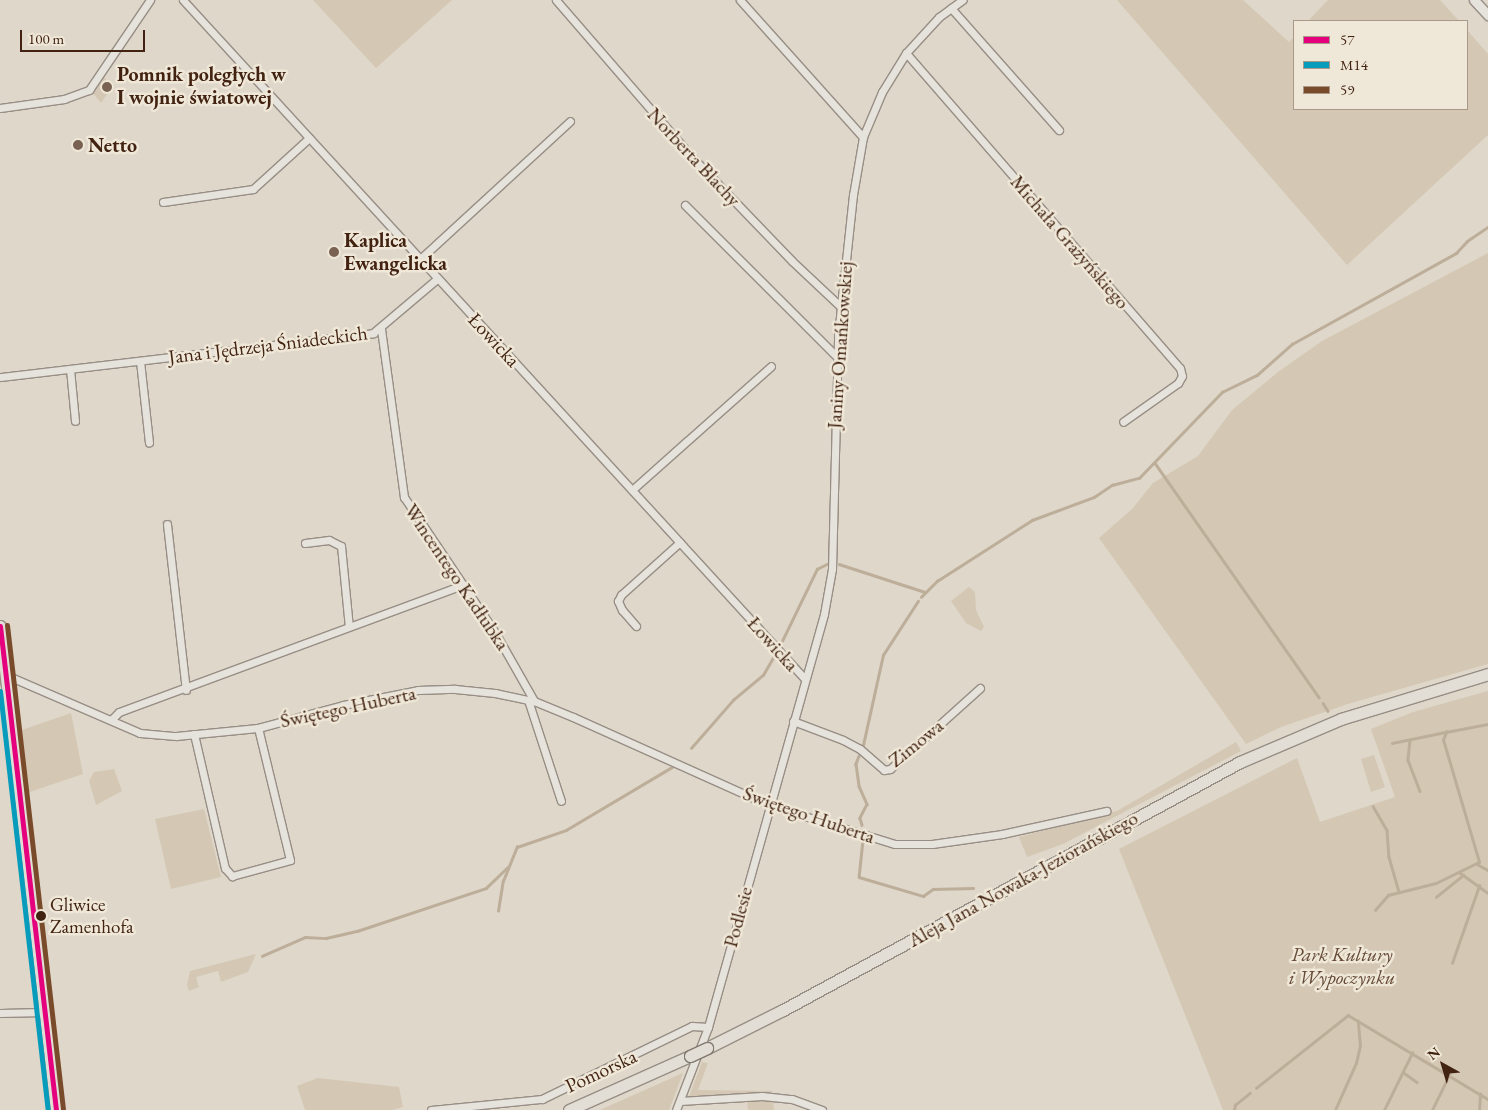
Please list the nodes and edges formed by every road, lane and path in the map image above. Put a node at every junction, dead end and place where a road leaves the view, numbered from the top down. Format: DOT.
graph roads {
  1 [pos="150,0"];
  2 [pos="183,0"];
  3 [pos="556,0"];
  4 [pos="740,0"];
  5 [pos="962,0"];
  6 [pos="1474,0"];
  7 [pos="951,8"];
  8 [pos="1488,15"];
  9 [pos="906,53"];
  10 [pos="0,108"];
  11 [pos="570,121"];
  12 [pos="1059,130"];
  13 [pos="862,137"];
  14 [pos="309,138"];
  15 [pos="163,202"];
  16 [pos="685,205"];
  17 [pos="419,260"];
  18 [pos="437,279"];
  19 [pos="841,307"];
  20 [pos="381,329"];
  21 [pos="836,356"];
  22 [pos="140,361"];
  23 [pos="771,366"];
  24 [pos="70,369"];
  25 [pos="0,377"];
  26 [pos="75,420"];
  27 [pos="1123,422"];
  28 [pos="149,443"];
  29 [pos="632,490"];
  30 [pos="167,524"];
  31 [pos="680,542"];
  32 [pos="305,543"];
  33 [pos="463,585"];
  34 [pos="0,626"];
  35 [pos="636,626"];
  36 [pos="349,627"];
  37 [pos="3,672"];
  38 [pos="1488,674"];
  39 [pos="805,679"];
  40 [pos="980,688"];
  41 [pos="186,690"];
  42 [pos="531,701"];
  43 [pos="111,720"];
  44 [pos="793,721"];
  45 [pos="258,728"];
  46 [pos="194,734"];
  47 [pos="561,801"];
  48 [pos="769,805"];
  49 [pos="1106,811"];
  50 [pos="44,1012"];
  51 [pos="0,1013"];
  52 [pos="708,1027"];
  53 [pos="680,1101"];
  54 [pos="56,1110"];
  55 [pos="431,1110"];
  56 [pos="569,1110"];
  57 [pos="676,1110"];
  58 [pos="822,1110"];
  1 -- 10 [label="street"];
  2 -- 14 [label="street, Łowicka"];
  3 -- 19 [label="street, Norberta Blachy"];
  4 -- 13 [label="street"];
  5 -- 7 [label="street, Janiny Omańkowskiej"];
  6 -- 8 [label="street"];
  7 -- 9 [label="street, Janiny Omańkowskiej"];
  7 -- 12 [label="street"];
  9 -- 13 [label="street, Janiny Omańkowskiej"];
  9 -- 27 [label="street, Michała Grażyńskiego"];
  11 -- 17 [label="street"];
  13 -- 19 [label="street, Janiny Omańkowskiej"];
  14 -- 15 [label="street"];
  14 -- 17 [label="street, Łowicka"];
  16 -- 21 [label="street"];
  17 -- 18 [label="street, Łowicka"];
  18 -- 20 [label="street, Jana i Jędrzeja Śniadeckich"];
  18 -- 29 [label="street, Łowicka"];
  19 -- 21 [label="street, Janiny Omańkowskiej"];
  20 -- 22 [label="street, Jana i Jędrzeja Śniadeckich"];
  20 -- 33 [label="street, Wincentego Kadłubka"];
  21 -- 39 [label="street, Janiny Omańkowskiej"];
  22 -- 24 [label="street, Jana i Jędrzeja Śniadeckich"];
  22 -- 28 [label="street, Jana i Jędrzeja Śniadeckich"];
  23 -- 29 [label="street"];
  24 -- 25 [label="street, Jana i Jędrzeja Śniadeckich"];
  24 -- 26 [label="street"];
  29 -- 31 [label="street, Łowicka"];
  30 -- 41 [label="street"];
  31 -- 35 [label="street"];
  31 -- 39 [label="street, Łowicka"];
  32 -- 36 [label="street"];
  33 -- 36 [label="street"];
  33 -- 42 [label="street, Wincentego Kadłubka"];
  34 -- 37 [label="main road"];
  36 -- 41 [label="street"];
  37 -- 43 [label="street, Świętego Huberta"];
  37 -- 50 [label="main road"];
  38 -- 56 [label="main road, Aleja Jana Nowaka-Jeziorańskiego, bridge"];
  39 -- 44 [label="street, Janiny Omańkowskiej"];
  40 -- 44 [label="street, Zimowa"];
  41 -- 43 [label="street"];
  42 -- 45 [label="street, Świętego Huberta"];
  42 -- 47 [label="street"];
  42 -- 48 [label="street, Świętego Huberta"];
  43 -- 46 [label="street, Świętego Huberta"];
  44 -- 48 [label="street, Podlesie"];
  45 -- 46 [label="street, Świętego Huberta"];
  45 -- 46 [label="street, Świętego Huberta"];
  48 -- 49 [label="street, Świętego Huberta"];
  48 -- 52 [label="street, Podlesie"];
  50 -- 51 [label="street"];
  50 -- 54 [label="main road"];
  52 -- 53 [label="street, Podlesie"];
  52 -- 55 [label="street, Pomorska"];
  53 -- 57 [label="street, Podlesie"];
  53 -- 58 [label="street"];
}
